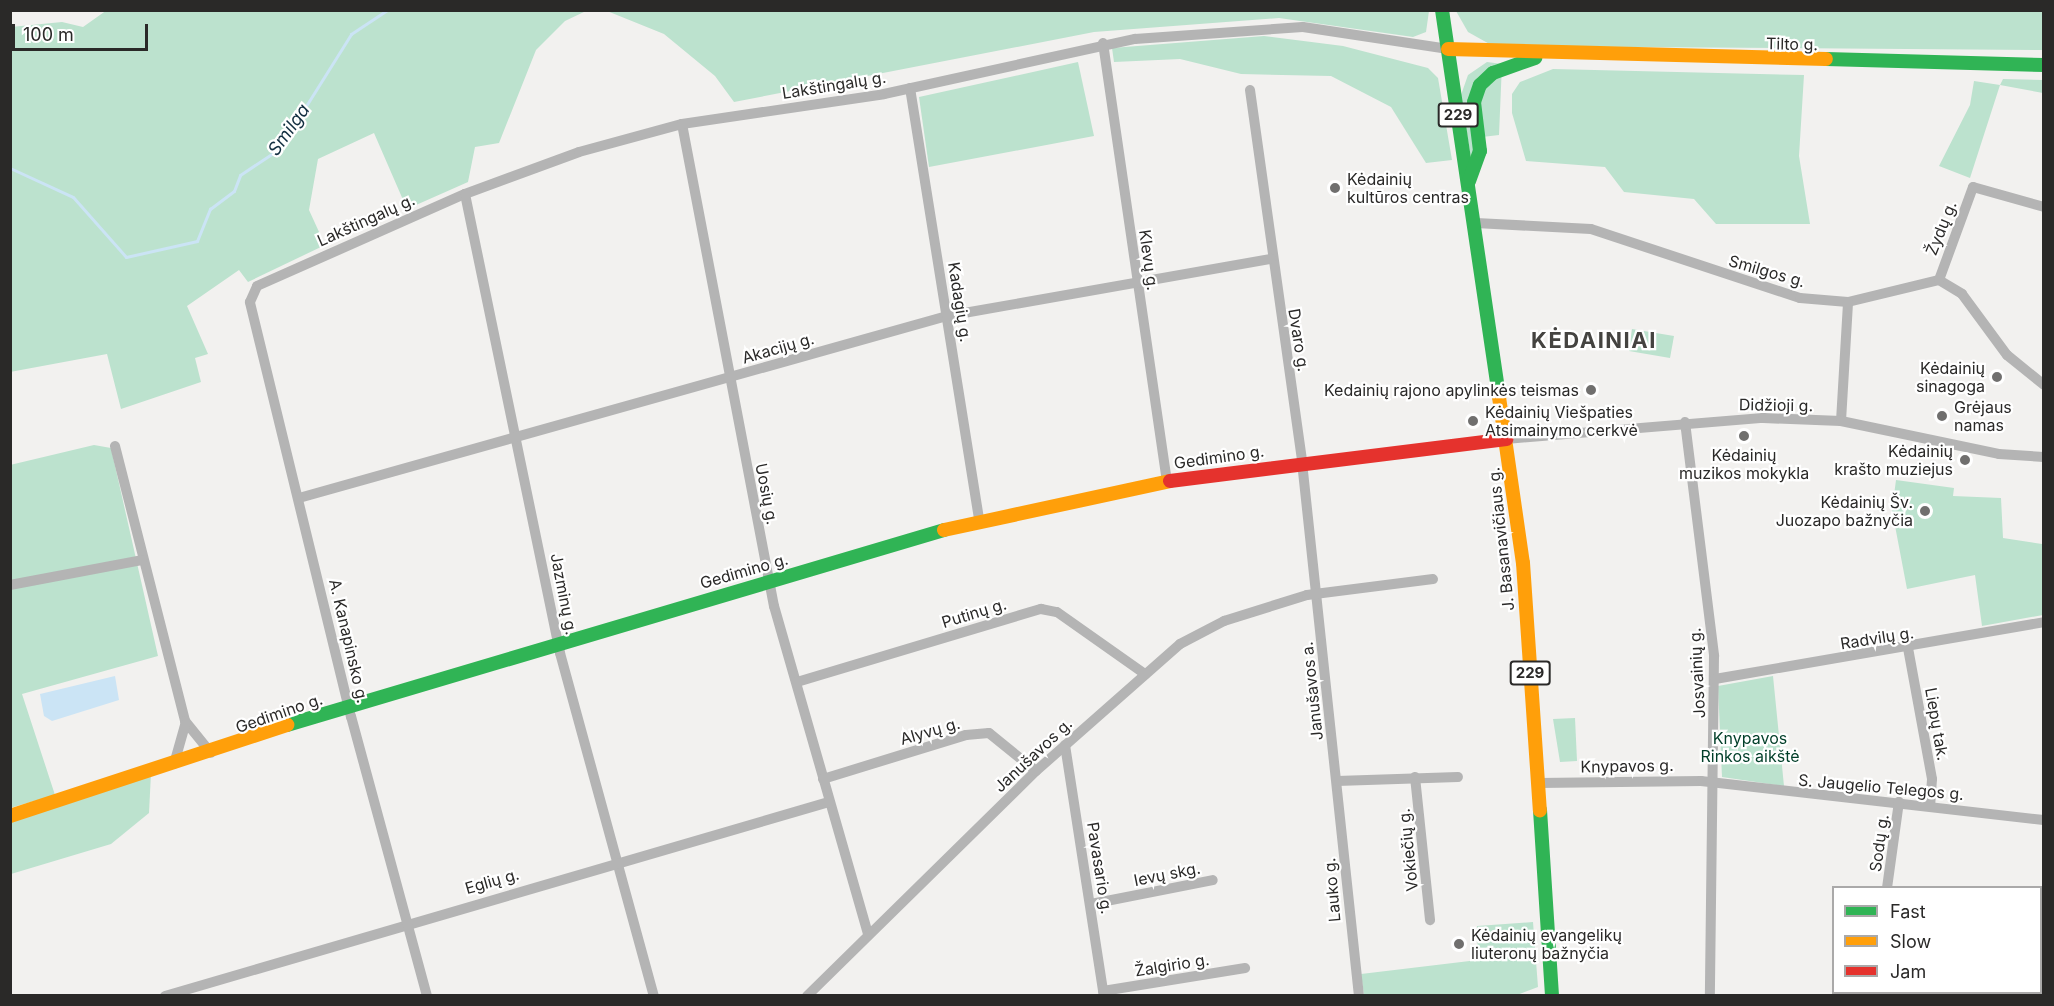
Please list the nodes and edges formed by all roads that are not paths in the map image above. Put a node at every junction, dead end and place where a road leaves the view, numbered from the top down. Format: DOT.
graph roads {
  1 [pos="1442,10"];
  2 [pos="1103,43"];
  3 [pos="1448,50"];
  4 [pos="1540,56"];
  5 [pos="2043,65"];
  6 [pos="910,88"];
  7 [pos="1250,90"];
  8 [pos="682,124"];
  9 [pos="1469,181"];
  10 [pos="465,194"];
  11 [pos="2043,207"];
  12 [pos="1476,222"];
  13 [pos="1271,259"];
  14 [pos="1939,280"];
  15 [pos="1137,281"];
  16 [pos="252,291"];
  17 [pos="1848,302"];
  18 [pos="947,316"];
  19 [pos="729,377"];
  20 [pos="2043,385"];
  21 [pos="1685,422"];
  22 [pos="1841,422"];
  23 [pos="516,438"];
  24 [pos="1506,439"];
  25 [pos="115,446"];
  26 [pos="2043,457"];
  27 [pos="1302,462"];
  28 [pos="1167,481"];
  29 [pos="299,498"];
  30 [pos="979,520"];
  31 [pos="142,560"];
  32 [pos="1433,579"];
  33 [pos="768,581"];
  34 [pos="10,585"];
  35 [pos="1316,594"];
  36 [pos="2043,622"];
  37 [pos="558,642"];
  38 [pos="1908,648"];
  39 [pos="1145,675"];
  40 [pos="1714,679"];
  41 [pos="797,682"];
  42 [pos="350,706"];
  43 [pos="185,722"];
  44 [pos="1065,745"];
  45 [pos="212,753"];
  46 [pos="172,766"];
  47 [pos="1036,771"];
  48 [pos="1415,777"];
  49 [pos="1458,777"];
  50 [pos="823,779"];
  51 [pos="1337,781"];
  52 [pos="1539,783"];
  53 [pos="1715,783"];
  54 [pos="829,802"];
  55 [pos="1899,802"];
  56 [pos="1930,806"];
  57 [pos="10,816"];
  58 [pos="2043,820"];
  59 [pos="617,860"];
  60 [pos="1213,880"];
  61 [pos="1887,886"];
  62 [pos="1091,904"];
  63 [pos="1430,920"];
  64 [pos="406,921"];
  65 [pos="868,933"];
  66 [pos="1245,968"];
  67 [pos="1103,993"];
  68 [pos="165,996"];
  69 [pos="427,996"];
  70 [pos="654,996"];
  71 [pos="807,996"];
  72 [pos="1359,996"];
  73 [pos="1552,996"];
  74 [pos="1710,996"];
  1 -- 3 [label="main road, J. Basanavičiaus g. / 229"];
  2 -- 3 [label="street, Lakštingalų g."];
  2 -- 6 [label="street, Lakštingalų g."];
  2 -- 15 [label="street, Klevų g."];
  3 -- 4 [label="main road, Tilto g."];
  3 -- 9 [label="main road, J. Basanavičiaus g. / 229"];
  4 -- 5 [label="main road, Tilto g."];
  4 -- 9 [label="main road, Tilto g."];
  6 -- 8 [label="street, Lakštingalų g."];
  6 -- 18 [label="street, Kadagių g."];
  7 -- 13 [label="street, Dvaro g."];
  8 -- 10 [label="street, Lakštingalų g."];
  8 -- 19 [label="street, Uosių g."];
  9 -- 12 [label="main road, J. Basanavičiaus g. / 229"];
  10 -- 16 [label="street, Lakštingalų g."];
  10 -- 23 [label="street, Jazminų g."];
  11 -- 14 [label="street, Žydų g."];
  12 -- 17 [label="street, Smilgos g."];
  12 -- 24 [label="main road, J. Basanavičiaus g. / 229"];
  13 -- 15 [label="street, Akacijų g."];
  13 -- 27 [label="street, Dvaro g."];
  14 -- 17 [label="street, Smilgos g."];
  14 -- 20 [label="street"];
  15 -- 18 [label="street, Akacijų g."];
  15 -- 28 [label="street, Klevų g."];
  16 -- 29 [label="street, A. Kanapinsko g."];
  17 -- 22 [label="street"];
  18 -- 19 [label="street, Akacijų g."];
  18 -- 30 [label="street, Kadagių g."];
  19 -- 23 [label="street, Akacijų g."];
  19 -- 33 [label="street, Uosių g."];
  21 -- 22 [label="street, Didžioji g."];
  21 -- 24 [label="street, Didžioji g."];
  21 -- 40 [label="street, Josvainių g."];
  22 -- 26 [label="street, Didžioji g."];
  23 -- 29 [label="street, Akacijų g."];
  23 -- 37 [label="street, Jazminų g."];
  24 -- 27 [label="main road, Gedimino g."];
  24 -- 52 [label="main road, J. Basanavičiaus g. / 229"];
  25 -- 31 [label="street"];
  27 -- 28 [label="main road, Gedimino g."];
  27 -- 35 [label="street, Dvaro g."];
  28 -- 30 [label="main road, Gedimino g."];
  29 -- 42 [label="street, A. Kanapinsko g."];
  30 -- 33 [label="main road, Gedimino g."];
  31 -- 34 [label="street"];
  31 -- 43 [label="street"];
  32 -- 35 [label="street"];
  33 -- 37 [label="main road, Gedimino g."];
  33 -- 41 [label="street, Uosių g."];
  35 -- 39 [label="street, Janušavos g."];
  35 -- 51 [label="street, Janušavos a."];
  36 -- 38 [label="street, Radvilų g."];
  37 -- 42 [label="main road, Gedimino g."];
  37 -- 59 [label="street, Jazminų g."];
  38 -- 40 [label="street, Radvilų g."];
  38 -- 56 [label="street, Liepų tak."];
  39 -- 41 [label="street, Putinų g."];
  39 -- 44 [label="street, Janušavos g."];
  40 -- 53 [label="street, Josvainių g."];
  41 -- 50 [label="street, Uosių g."];
  42 -- 45 [label="main road, Gedimino g."];
  42 -- 64 [label="street, A. Kanapinsko g."];
  43 -- 45 [label="street"];
  43 -- 46 [label="street"];
  44 -- 47 [label="street, Janušavos g."];
  44 -- 62 [label="street, Pavasario g."];
  45 -- 46 [label="main road, Gedimino g."];
  46 -- 57 [label="main road, Gedimino g."];
  47 -- 50 [label="street, Alyvų g."];
  47 -- 65 [label="street, Janušavos g."];
  48 -- 49 [label="street"];
  48 -- 51 [label="street"];
  48 -- 63 [label="street, Vokiečių g."];
  50 -- 54 [label="street, Uosių g."];
  51 -- 72 [label="street, Lauko g."];
  52 -- 53 [label="street, Knypavos g."];
  52 -- 73 [label="main road, J. Basanavičiaus g. / 229"];
  53 -- 55 [label="street, S. Jaugelio Telegos g."];
  53 -- 74 [label="street, Josvainių g."];
  54 -- 59 [label="street, Eglių g."];
  54 -- 65 [label="street, Uosių g."];
  55 -- 56 [label="street, S. Jaugelio Telegos g."];
  55 -- 61 [label="street, Sodų g."];
  56 -- 58 [label="street, S. Jaugelio Telegos g."];
  59 -- 64 [label="street, Eglių g."];
  59 -- 70 [label="street, Jazminų g."];
  60 -- 62 [label="street, Ievų skg."];
  62 -- 67 [label="street, Pavasario g."];
  64 -- 68 [label="street, Eglių g."];
  64 -- 69 [label="street, A. Kanapinsko g."];
  65 -- 71 [label="street, Janušavos g."];
  66 -- 67 [label="street, Žalgirio g."];
}
